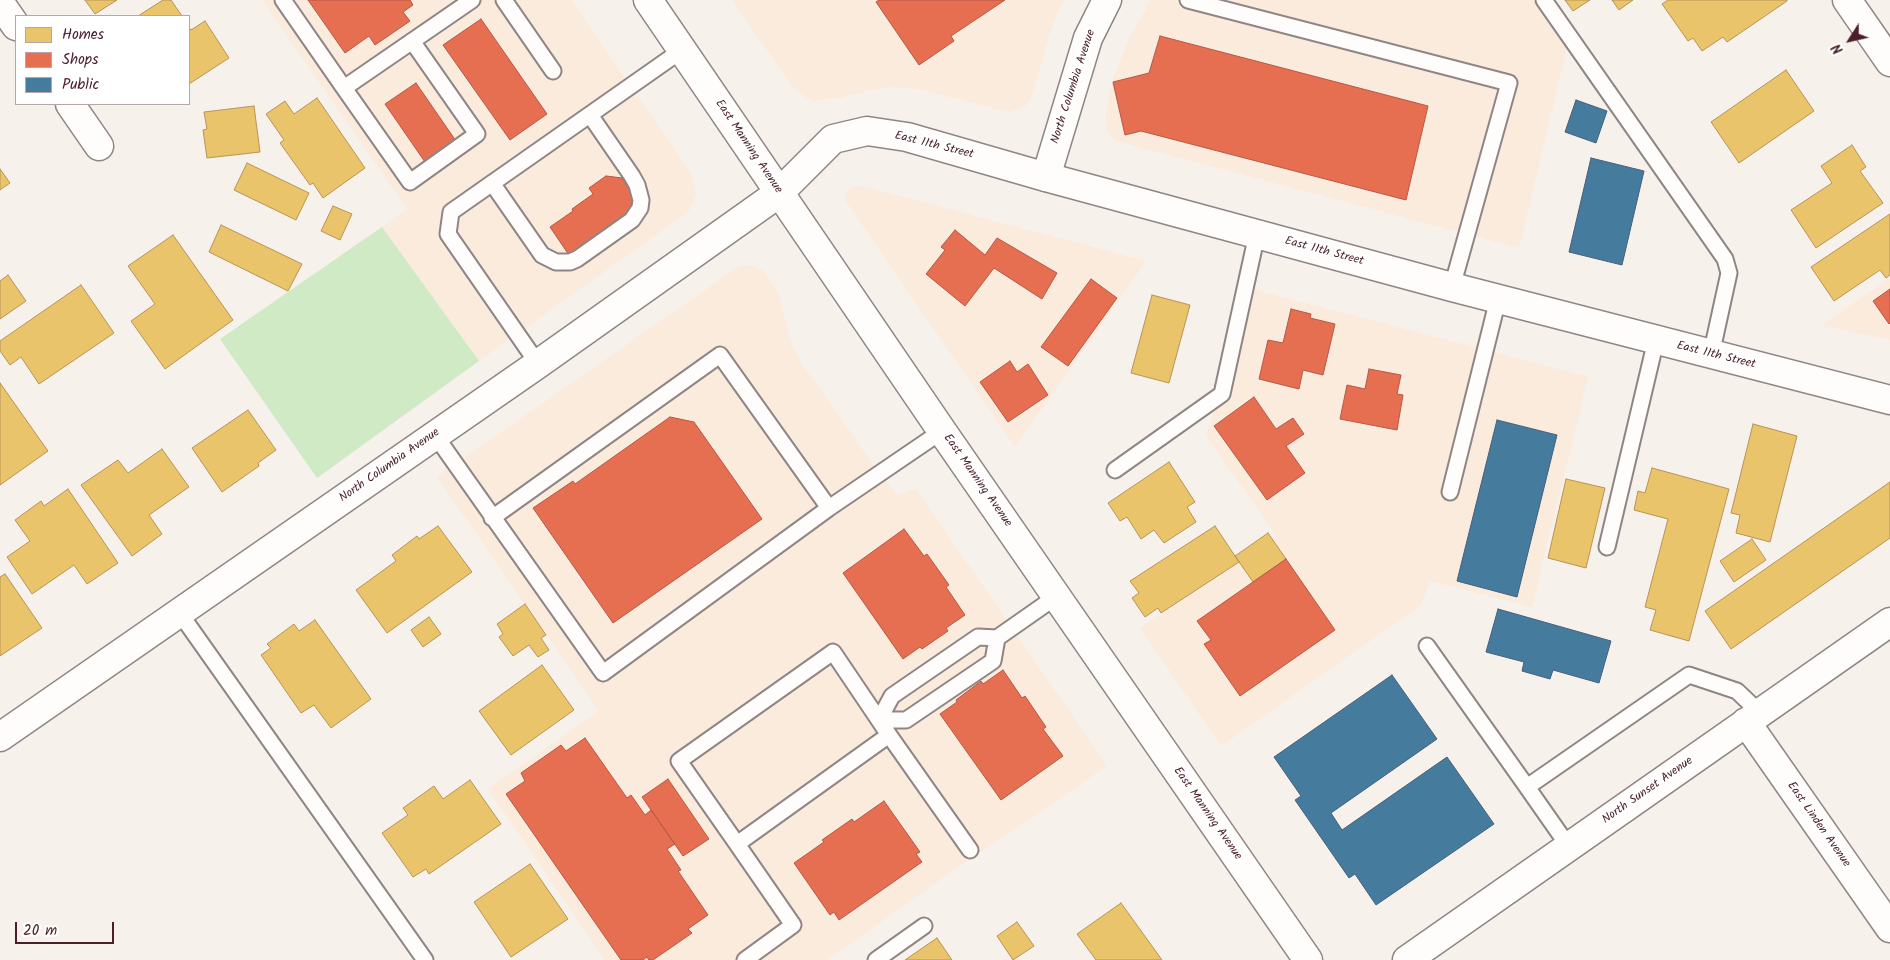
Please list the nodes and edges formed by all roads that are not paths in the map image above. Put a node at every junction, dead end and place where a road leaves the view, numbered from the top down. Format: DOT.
graph roads {
  1 [pos="283,0"];
  2 [pos="472,0"];
  3 [pos="504,0"];
  4 [pos="648,0"];
  5 [pos="1107,0"];
  6 [pos="1188,0"];
  7 [pos="1544,0"];
  8 [pos="1847,0"];
  9 [pos="0,3"];
  10 [pos="15,25"];
  11 [pos="412,42"];
  12 [pos="682,50"];
  13 [pos="1890,62"];
  14 [pos="552,71"];
  15 [pos="344,88"];
  16 [pos="71,105"];
  17 [pos="590,115"];
  18 [pos="99,146"];
  19 [pos="1046,177"];
  20 [pos="492,184"];
  21 [pos="779,193"];
  22 [pos="1257,234"];
  23 [pos="1452,287"];
  24 [pos="1498,300"];
  25 [pos="1656,340"];
  26 [pos="1711,355"];
  27 [pos="538,364"];
  28 [pos="1890,400"];
  29 [pos="942,431"];
  30 [pos="434,435"];
  31 [pos="1115,470"];
  32 [pos="1450,492"];
  33 [pos="829,508"];
  34 [pos="492,518"];
  35 [pos="1607,547"];
  36 [pos="1057,596"];
  37 [pos="180,612"];
  38 [pos="1890,622"];
  39 [pos="997,638"];
  40 [pos="1427,646"];
  41 [pos="1753,717"];
  42 [pos="879,720"];
  43 [pos="889,735"];
  44 [pos="0,737"];
  45 [pos="1527,787"];
  46 [pos="737,844"];
  47 [pos="1569,848"];
  48 [pos="970,850"];
  49 [pos="924,926"];
  50 [pos="1890,927"];
  51 [pos="425,960"];
  52 [pos="744,960"];
  53 [pos="876,960"];
  54 [pos="1308,960"];
  55 [pos="1407,960"];
  1 -- 15 [label="lane"];
  2 -- 11 [label="lane"];
  3 -- 14 [label="lane"];
  4 -- 12 [label="main road, East Manning Avenue"];
  5 -- 19 [label="main road, North Columbia Avenue"];
  6 -- 23 [label="lane"];
  7 -- 26 [label="lane"];
  8 -- 13 [label="main road"];
  9 -- 10 [label="main road"];
  11 -- 15 [label="lane"];
  11 -- 15 [label="lane"];
  12 -- 17 [label="lane"];
  12 -- 21 [label="main road, East Manning Avenue"];
  16 -- 18 [label="main road"];
  17 -- 20 [label="lane"];
  17 -- 20 [label="lane"];
  19 -- 21 [label="main road, East 11th Street"];
  19 -- 22 [label="main road, East 11th Street"];
  20 -- 27 [label="lane"];
  21 -- 27 [label="main road, North Columbia Avenue"];
  21 -- 29 [label="main road, East Manning Avenue"];
  22 -- 23 [label="main road, East 11th Street"];
  22 -- 31 [label="lane"];
  23 -- 24 [label="main road, East 11th Street"];
  24 -- 25 [label="main road, East 11th Street"];
  24 -- 32 [label="lane"];
  25 -- 26 [label="main road, East 11th Street"];
  25 -- 35 [label="lane"];
  26 -- 28 [label="main road, East 11th Street"];
  27 -- 30 [label="main road, North Columbia Avenue"];
  29 -- 33 [label="lane"];
  29 -- 36 [label="main road, East Manning Avenue"];
  30 -- 34 [label="lane"];
  30 -- 37 [label="main road, North Columbia Avenue"];
  33 -- 34 [label="lane"];
  33 -- 34 [label="lane"];
  36 -- 39 [label="lane"];
  36 -- 54 [label="main road, East Manning Avenue"];
  37 -- 44 [label="main road, North Columbia Avenue"];
  37 -- 51 [label="lane"];
  38 -- 41 [label="main road, North Sunset Avenue"];
  39 -- 42 [label="lane"];
  39 -- 42 [label="lane"];
  40 -- 45 [label="lane"];
  41 -- 45 [label="lane"];
  41 -- 47 [label="main road, North Sunset Avenue"];
  41 -- 50 [label="main road, East Linden Avenue"];
  42 -- 43 [label="lane"];
  42 -- 46 [label="lane"];
  43 -- 46 [label="lane"];
  43 -- 48 [label="lane"];
  45 -- 47 [label="lane"];
  46 -- 52 [label="lane"];
  47 -- 55 [label="main road, North Sunset Avenue"];
  49 -- 53 [label="lane"];
}
